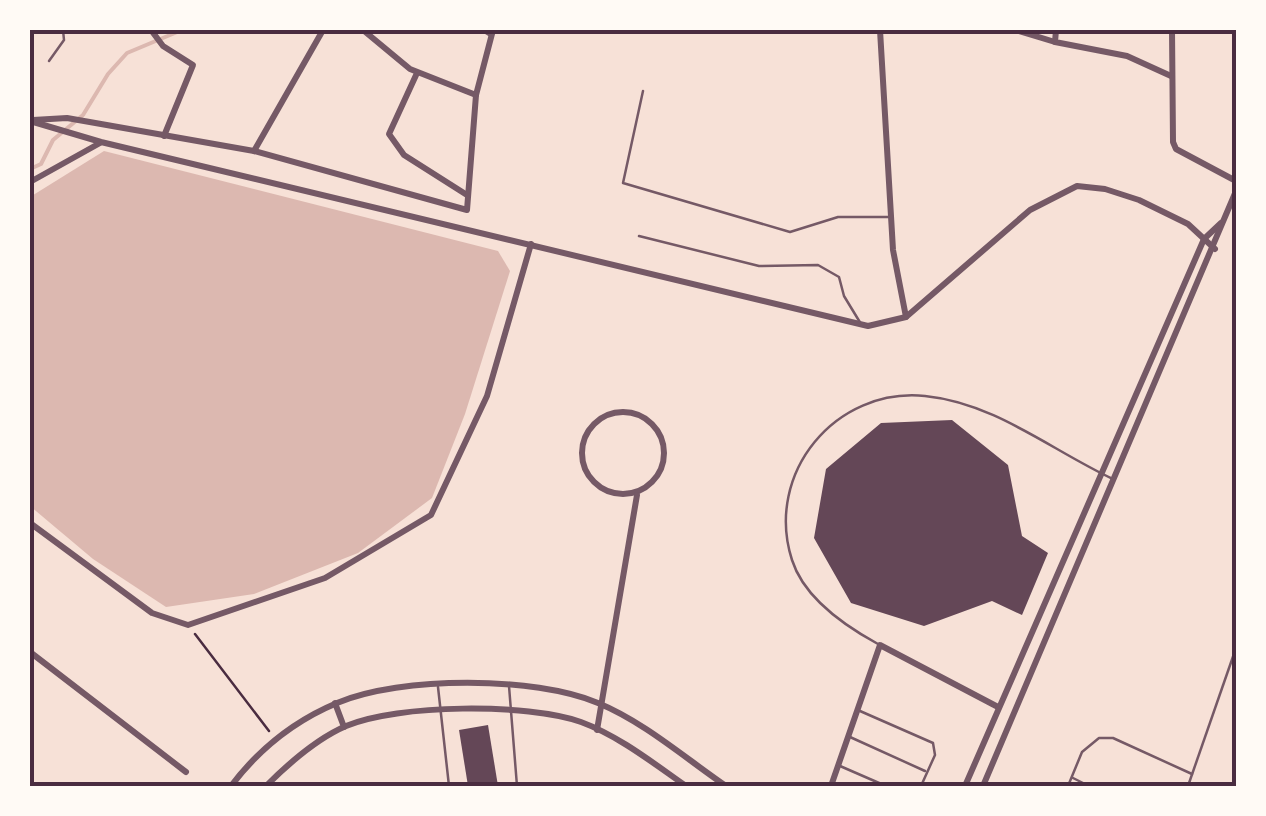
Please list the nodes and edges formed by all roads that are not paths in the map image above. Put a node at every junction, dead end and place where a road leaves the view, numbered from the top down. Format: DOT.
graph roads {
  1 [pos="63,30"];
  2 [pos="151,30"];
  3 [pos="323,30"];
  4 [pos="363,30"];
  5 [pos="481,30"];
  6 [pos="880,30"];
  7 [pos="1016,30"];
  8 [pos="1056,30"];
  9 [pos="1172,30"];
  10 [pos="492,33"];
  11 [pos="1055,42"];
  12 [pos="50,61"];
  13 [pos="417,72"];
  14 [pos="1172,77"];
  15 [pos="643,91"];
  16 [pos="476,95"];
  17 [pos="30,121"];
  18 [pos="164,136"];
  19 [pos="101,142"];
  20 [pos="254,151"];
  21 [pos="30,182"];
  22 [pos="1236,182"];
  23 [pos="1236,192"];
  24 [pos="467,195"];
  25 [pos="890,217"];
  26 [pos="1222,222"];
  27 [pos="639,236"];
  28 [pos="1204,238"];
  29 [pos="530,244"];
  30 [pos="1214,249"];
  31 [pos="906,316"];
  32 [pos="862,325"];
  33 [pos="1102,474"];
  34 [pos="1114,480"];
  35 [pos="637,495"];
  36 [pos="30,523"];
  37 [pos="880,645"];
  38 [pos="1236,648"];
  39 [pos="30,652"];
  40 [pos="509,684"];
  41 [pos="438,686"];
  42 [pos="335,703"];
  43 [pos="601,704"];
  44 [pos="998,708"];
  45 [pos="438,710"];
  46 [pos="858,710"];
  47 [pos="509,712"];
  48 [pos="344,726"];
  49 [pos="597,730"];
  50 [pos="849,736"];
  51 [pos="1236,763"];
  52 [pos="838,766"];
  53 [pos="1236,770"];
  54 [pos="186,772"];
  55 [pos="928,772"];
  56 [pos="1192,774"];
  57 [pos="1072,778"];
  58 [pos="231,786"];
  59 [pos="266,786"];
  60 [pos="448,786"];
  61 [pos="517,786"];
  62 [pos="686,786"];
  63 [pos="726,786"];
  64 [pos="831,786"];
  65 [pos="886,786"];
  66 [pos="922,786"];
  67 [pos="965,786"];
  68 [pos="982,786"];
  69 [pos="1068,786"];
  70 [pos="1090,786"];
  71 [pos="1188,786"];
  1 -- 12 [label="lane"];
  2 -- 18 [label="street"];
  3 -- 20 [label="street"];
  4 -- 13 [label="street"];
  5 -- 10 [label="lane"];
  6 -- 25 [label="street"];
  7 -- 11 [label="street"];
  8 -- 11 [label="street"];
  9 -- 14 [label="street"];
  10 -- 16 [label="street"];
  11 -- 14 [label="street"];
  13 -- 16 [label="street"];
  13 -- 24 [label="street"];
  14 -- 22 [label="street"];
  15 -- 25 [label="lane"];
  16 -- 24 [label="street"];
  17 -- 18 [label="street"];
  17 -- 19 [label="street"];
  18 -- 20 [label="street"];
  19 -- 21 [label="street"];
  19 -- 29 [label="street"];
  20 -- 24 [label="street"];
  23 -- 26 [label="street"];
  25 -- 31 [label="street"];
  26 -- 28 [label="street"];
  26 -- 30 [label="street"];
  27 -- 32 [label="lane"];
  28 -- 30 [label="street"];
  28 -- 31 [label="street"];
  28 -- 33 [label="street"];
  29 -- 32 [label="street"];
  29 -- 36 [label="street"];
  30 -- 34 [label="street"];
  31 -- 32 [label="street"];
  33 -- 34 [label="lane"];
  33 -- 37 [label="lane"];
  33 -- 44 [label="street"];
  34 -- 68 [label="street"];
  35 -- 35 [label="street"];
  35 -- 43 [label="street"];
  37 -- 44 [label="street"];
  37 -- 46 [label="street"];
  38 -- 56 [label="lane"];
  39 -- 54 [label="street"];
  40 -- 41 [label="street"];
  40 -- 43 [label="street"];
  40 -- 47 [label="lane"];
  41 -- 42 [label="street"];
  41 -- 45 [label="lane"];
  42 -- 48 [label="street"];
  42 -- 58 [label="street"];
  43 -- 49 [label="street"];
  43 -- 63 [label="street"];
  44 -- 67 [label="street"];
  45 -- 47 [label="street"];
  45 -- 48 [label="street"];
  45 -- 60 [label="lane"];
  46 -- 50 [label="street"];
  46 -- 55 [label="lane"];
  47 -- 49 [label="street"];
  47 -- 61 [label="lane"];
  48 -- 59 [label="street"];
  49 -- 62 [label="street"];
  50 -- 52 [label="street"];
  50 -- 55 [label="lane"];
  51 -- 53 [label="lane"];
  52 -- 64 [label="street"];
  52 -- 65 [label="lane"];
  55 -- 66 [label="lane"];
  56 -- 57 [label="lane"];
  56 -- 71 [label="lane"];
  57 -- 69 [label="lane"];
  57 -- 70 [label="lane"];
}
